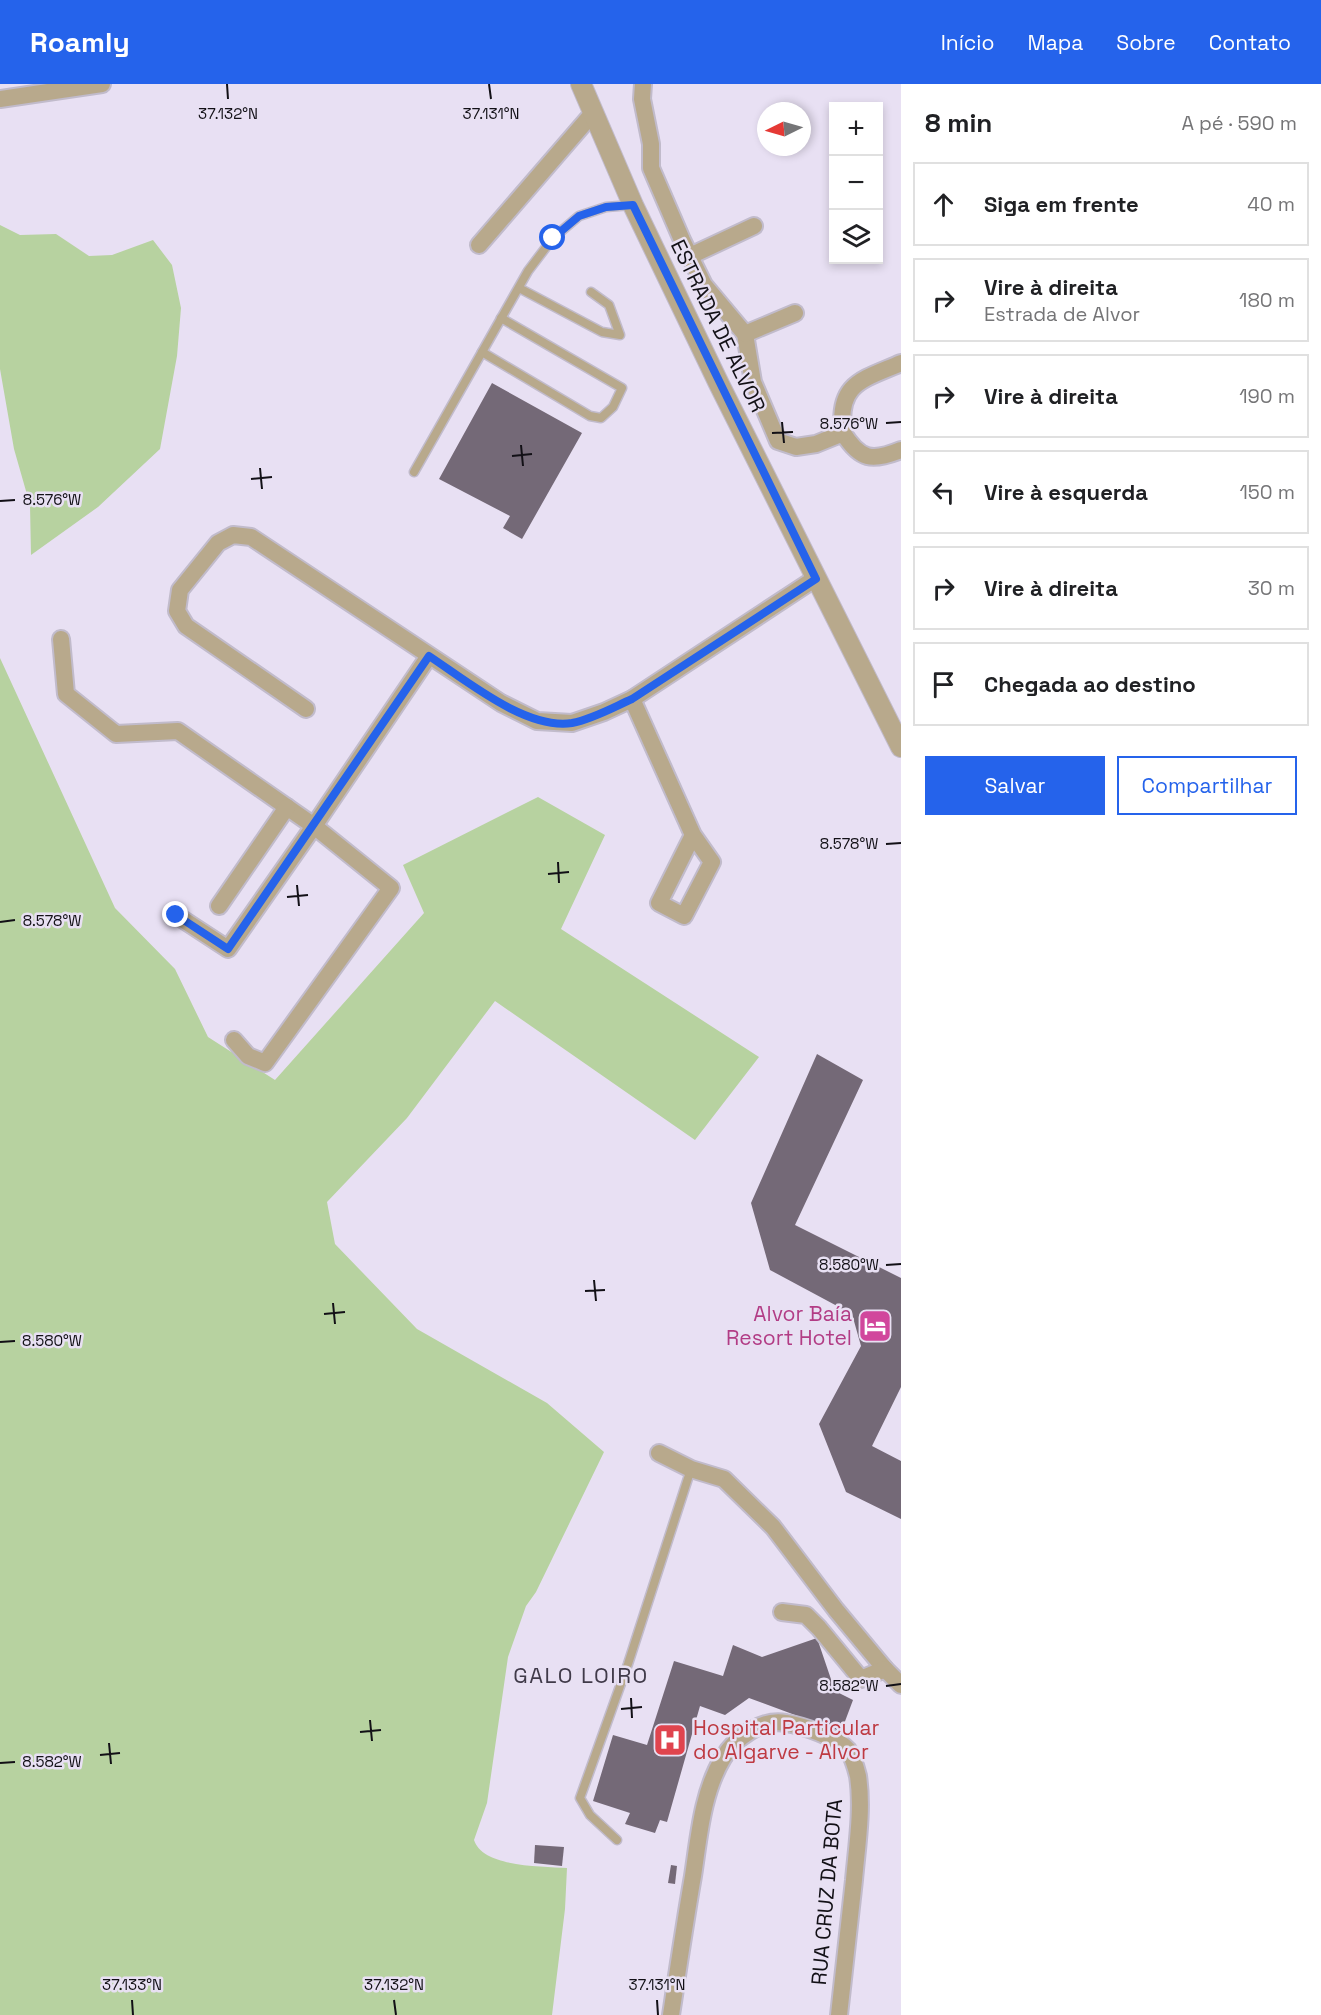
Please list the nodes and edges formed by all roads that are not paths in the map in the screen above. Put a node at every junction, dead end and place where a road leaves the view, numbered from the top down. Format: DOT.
graph roads {
  1 [pos="102,84"];
  2 [pos="581,84"];
  3 [pos="643,84"];
  4 [pos="0,99"];
  5 [pos="593,113"];
  6 [pos="633,205"];
  7 [pos="754,226"];
  8 [pos="479,245"];
  9 [pos="690,256"];
  10 [pos="519,288"];
  11 [pos="591,292"];
  12 [pos="795,313"];
  13 [pos="501,318"];
  14 [pos="745,334"];
  15 [pos="482,352"];
  16 [pos="901,363"];
  17 [pos="843,433"];
  18 [pos="901,450"];
  19 [pos="414,472"];
  20 [pos="816,579"];
  21 [pos="61,639"];
  22 [pos="429,656"];
  23 [pos="632,699"];
  24 [pos="306,709"];
  25 [pos="901,747"];
  26 [pos="287,807"];
  27 [pos="314,826"];
  28 [pos="693,835"];
  29 [pos="219,906"];
  30 [pos="176,915"];
  31 [pos="234,1040"];
  32 [pos="659,1453"];
  33 [pos="691,1469"];
  34 [pos="782,1612"];
  35 [pos="885,1669"];
  36 [pos="901,1685"];
  37 [pos="617,1840"];
  38 [pos="671,2015"];
  39 [pos="839,2015"];
  1 -- 4 [label="street"];
  2 -- 5 [label="street, ESTRADA DE ALVOR"];
  3 -- 9 [label="street"];
  5 -- 6 [label="street, ESTRADA DE ALVOR"];
  5 -- 8 [label="street"];
  6 -- 10 [label="lane"];
  6 -- 20 [label="street, ESTRADA DE ALVOR"];
  7 -- 9 [label="street"];
  9 -- 14 [label="street"];
  10 -- 11 [label="lane"];
  10 -- 13 [label="lane"];
  12 -- 14 [label="street"];
  13 -- 15 [label="lane"];
  13 -- 15 [label="lane"];
  14 -- 17 [label="street"];
  15 -- 19 [label="lane"];
  16 -- 17 [label="street"];
  17 -- 18 [label="street"];
  20 -- 23 [label="street"];
  20 -- 25 [label="street, ESTRADA DE ALVOR"];
  21 -- 26 [label="street"];
  22 -- 23 [label="street"];
  22 -- 24 [label="street"];
  22 -- 27 [label="street"];
  23 -- 28 [label="street"];
  26 -- 27 [label="street"];
  26 -- 29 [label="street"];
  27 -- 30 [label="street"];
  27 -- 31 [label="street"];
  32 -- 33 [label="street"];
  33 -- 35 [label="street"];
  33 -- 37 [label="lane"];
  34 -- 35 [label="street"];
  35 -- 36 [label="street"];
  38 -- 39 [label="street, RUA CRUZ DA BOTA"];
}
